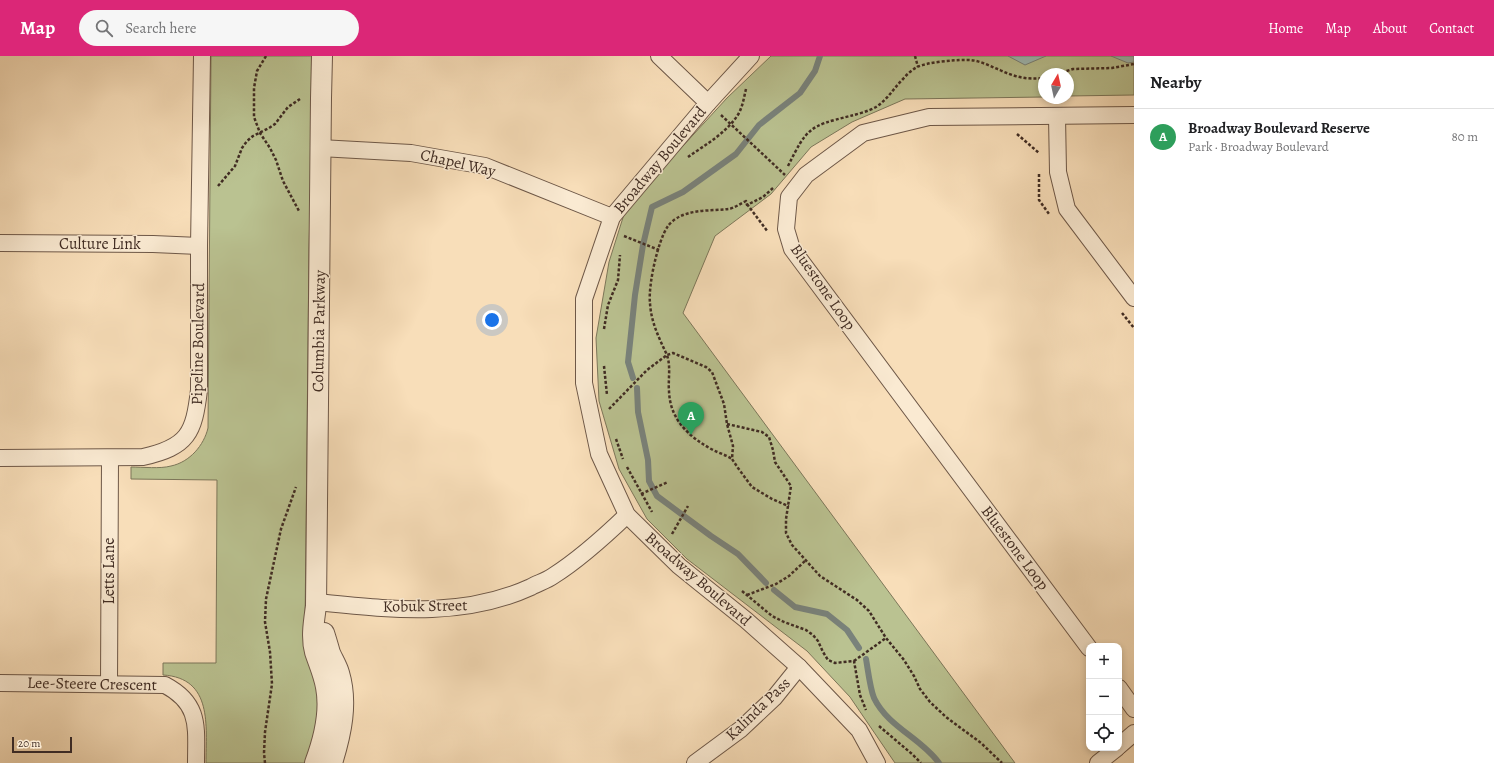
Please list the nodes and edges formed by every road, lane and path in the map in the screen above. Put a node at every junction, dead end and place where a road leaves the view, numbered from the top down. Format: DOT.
graph roads {
  1 [pos="202,56"];
  2 [pos="266,56"];
  3 [pos="322,56"];
  4 [pos="659,56"];
  5 [pos="751,56"];
  6 [pos="915,56"];
  7 [pos="1134,64"];
  8 [pos="918,67"];
  9 [pos="1074,69"];
  10 [pos="747,86"];
  11 [pos="305,97"];
  12 [pos="708,103"];
  13 [pos="1134,115"];
  14 [pos="1057,116"];
  15 [pos="733,126"];
  16 [pos="260,133"];
  17 [pos="320,148"];
  18 [pos="686,158"];
  19 [pos="796,187"];
  20 [pos="214,189"];
  21 [pos="302,217"];
  22 [pos="612,217"];
  23 [pos="625,230"];
  24 [pos="629,238"];
  25 [pos="622,240"];
  26 [pos="0,243"];
  27 [pos="199,246"];
  28 [pos="659,250"];
  29 [pos="620,253"];
  30 [pos="1134,298"];
  31 [pos="604,334"];
  32 [pos="673,353"];
  33 [pos="604,362"];
  34 [pos="609,409"];
  35 [pos="611,416"];
  36 [pos="727,424"];
  37 [pos="614,432"];
  38 [pos="0,458"];
  39 [pos="110,458"];
  40 [pos="732,459"];
  41 [pos="668,482"];
  42 [pos="297,485"];
  43 [pos="641,494"];
  44 [pos="688,506"];
  45 [pos="788,506"];
  46 [pos="653,514"];
  47 [pos="627,515"];
  48 [pos="666,530"];
  49 [pos="671,535"];
  50 [pos="675,539"];
  51 [pos="806,560"];
  52 [pos="741,590"];
  53 [pos="747,595"];
  54 [pos="316,604"];
  55 [pos="886,638"];
  56 [pos="1086,644"];
  57 [pos="854,661"];
  58 [pos="799,667"];
  59 [pos="0,683"];
  60 [pos="109,684"];
  61 [pos="1122,692"];
  62 [pos="1134,709"];
  63 [pos="869,714"];
  64 [pos="876,723"];
  65 [pos="1134,733"];
  66 [pos="1122,743"];
  67 [pos="1113,751"];
  68 [pos="196,763"];
  69 [pos="265,763"];
  70 [pos="316,763"];
  71 [pos="332,763"];
  72 [pos="695,763"];
  73 [pos="877,763"];
  74 [pos="921,763"];
  75 [pos="1002,763"];
  76 [pos="1098,763"];
  1 -- 27 [label="street, Pipeline Boulevard"];
  2 -- 16 [label="path"];
  3 -- 17 [label="street, Columbia Parkway"];
  4 -- 12 [label="street"];
  5 -- 12 [label="street, Broadway Boulevard"];
  6 -- 8 [label="path"];
  7 -- 9 [label="path"];
  10 -- 18 [label="path"];
  11 -- 16 [label="path"];
  12 -- 22 [label="street, Broadway Boulevard"];
  13 -- 14 [label="street, Bluestone Loop"];
  14 -- 19 [label="street, Bluestone Loop"];
  14 -- 30 [label="street"];
  15 -- 19 [label="path"];
  16 -- 20 [label="path"];
  16 -- 21 [label="path"];
  17 -- 22 [label="street, Chapel Way"];
  17 -- 54 [label="street, Columbia Parkway"];
  19 -- 56 [label="street, Bluestone Loop"];
  22 -- 47 [label="street, Broadway Boulevard"];
  23 -- 25 [label="path"];
  24 -- 28 [label="path"];
  26 -- 27 [label="street, Culture Link"];
  27 -- 39 [label="street, Pipeline Boulevard"];
  29 -- 31 [label="path"];
  32 -- 36 [label="path"];
  33 -- 34 [label="path"];
  34 -- 35 [label="path"];
  34 -- 40 [label="path"];
  36 -- 40 [label="path"];
  36 -- 45 [label="path"];
  37 -- 43 [label="path"];
  38 -- 39 [label="street, Pipeline Boulevard"];
  39 -- 60 [label="street, Letts Lane"];
  40 -- 45 [label="path"];
  41 -- 43 [label="path"];
  42 -- 69 [label="path"];
  43 -- 46 [label="path"];
  44 -- 49 [label="path"];
  45 -- 51 [label="path"];
  47 -- 54 [label="street, Kobuk Street"];
  47 -- 58 [label="street, Broadway Boulevard"];
  48 -- 49 [label="path"];
  49 -- 50 [label="path"];
  51 -- 53 [label="path"];
  51 -- 55 [label="path"];
  52 -- 53 [label="path"];
  53 -- 57 [label="path"];
  54 -- 70 [label="street, Columbia Parkway"];
  54 -- 71 [label="street, Columbia Parkway"];
  55 -- 57 [label="path"];
  55 -- 75 [label="path"];
  57 -- 63 [label="path"];
  58 -- 72 [label="street, Kalinda Pass"];
  58 -- 73 [label="street, Broadway Boulevard"];
  59 -- 60 [label="street, Lee-Steere Crescent"];
  60 -- 68 [label="street, Lee-Steere Crescent"];
  61 -- 62 [label="street"];
  64 -- 74 [label="path"];
  65 -- 66 [label="street"];
  67 -- 76 [label="street"];
}
